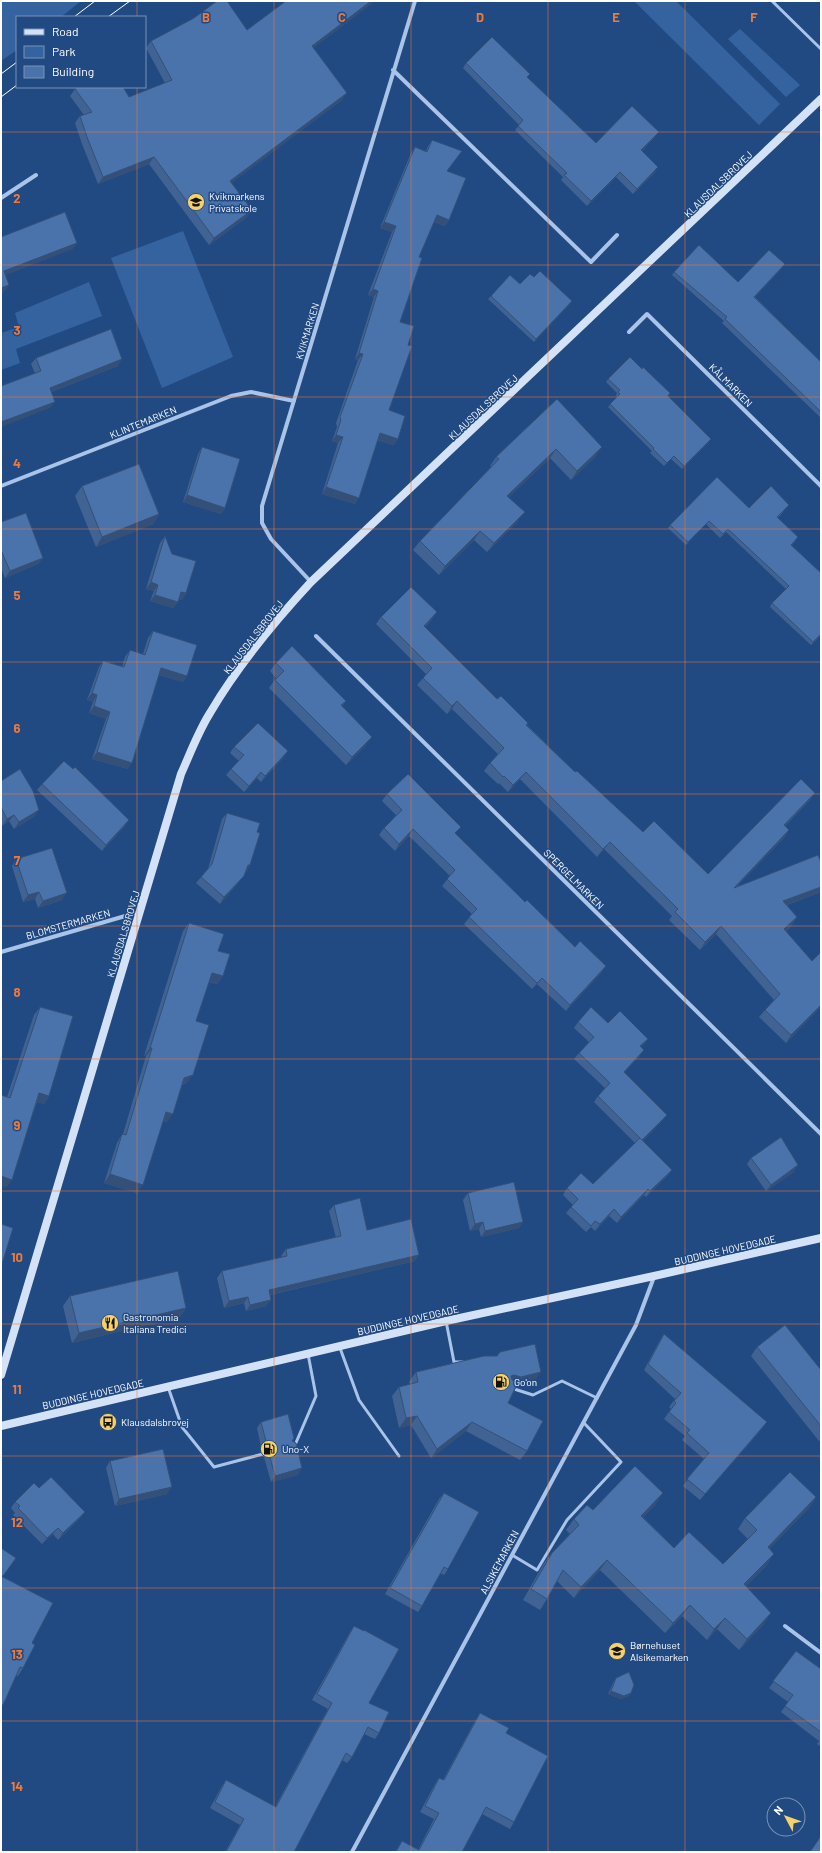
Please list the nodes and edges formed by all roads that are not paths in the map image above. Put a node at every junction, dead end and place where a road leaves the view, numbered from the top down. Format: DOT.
graph roads {
  1 [pos="415,1"];
  2 [pos="772,1"];
  3 [pos="821,49"];
  4 [pos="393,70"];
  5 [pos="821,99"];
  6 [pos="36,175"];
  7 [pos="1,198"];
  8 [pos="617,235"];
  9 [pos="629,332"];
  10 [pos="294,401"];
  11 [pos="1,486"];
  12 [pos="821,486"];
  13 [pos="311,582"];
  14 [pos="316,636"];
  15 [pos="140,912"];
  16 [pos="1,952"];
  17 [pos="821,1134"];
  18 [pos="821,1238"];
  19 [pos="654,1276"];
  20 [pos="446,1321"];
  21 [pos="340,1346"];
  22 [pos="308,1354"];
  23 [pos="469,1362"];
  24 [pos="1,1374"];
  25 [pos="168,1386"];
  26 [pos="508,1387"];
  27 [pos="597,1398"];
  28 [pos="584,1423"];
  29 [pos="1,1426"];
  30 [pos="290,1446"];
  31 [pos="263,1454"];
  32 [pos="399,1456"];
  33 [pos="512,1555"];
  34 [pos="785,1626"];
  35 [pos="821,1653"];
  36 [pos="352,1852"];
  1 -- 4 [label="street, KVIKMARKEN"];
  2 -- 3 [label="lane"];
  4 -- 8 [label="street"];
  4 -- 10 [label="street, KVIKMARKEN"];
  5 -- 13 [label="street, KLAUSDALSBROVEJ"];
  6 -- 7 [label="street"];
  9 -- 12 [label="street, KÅLMARKEN"];
  10 -- 11 [label="street, KLINTEMARKEN"];
  10 -- 13 [label="street, KVIKMARKEN"];
  13 -- 15 [label="street, KLAUSDALSBROVEJ"];
  14 -- 17 [label="street, SPERGELMARKEN"];
  15 -- 16 [label="street, BLOMSTERMARKEN"];
  15 -- 24 [label="street, KLAUSDALSBROVEJ"];
  18 -- 19 [label="street, BUDDINGE HOVEDGADE"];
  19 -- 20 [label="street, BUDDINGE HOVEDGADE"];
  19 -- 27 [label="street, ALSIKEMARKEN"];
  20 -- 21 [label="street, BUDDINGE HOVEDGADE"];
  20 -- 23 [label="lane"];
  21 -- 22 [label="street, BUDDINGE HOVEDGADE"];
  21 -- 32 [label="lane"];
  22 -- 25 [label="street, BUDDINGE HOVEDGADE"];
  22 -- 30 [label="lane"];
  25 -- 29 [label="street, BUDDINGE HOVEDGADE"];
  25 -- 31 [label="lane"];
  26 -- 27 [label="lane"];
  27 -- 28 [label="street, ALSIKEMARKEN"];
  28 -- 33 [label="street, ALSIKEMARKEN"];
  28 -- 33 [label="lane"];
  33 -- 36 [label="street, ALSIKEMARKEN"];
  34 -- 35 [label="street"];
}
